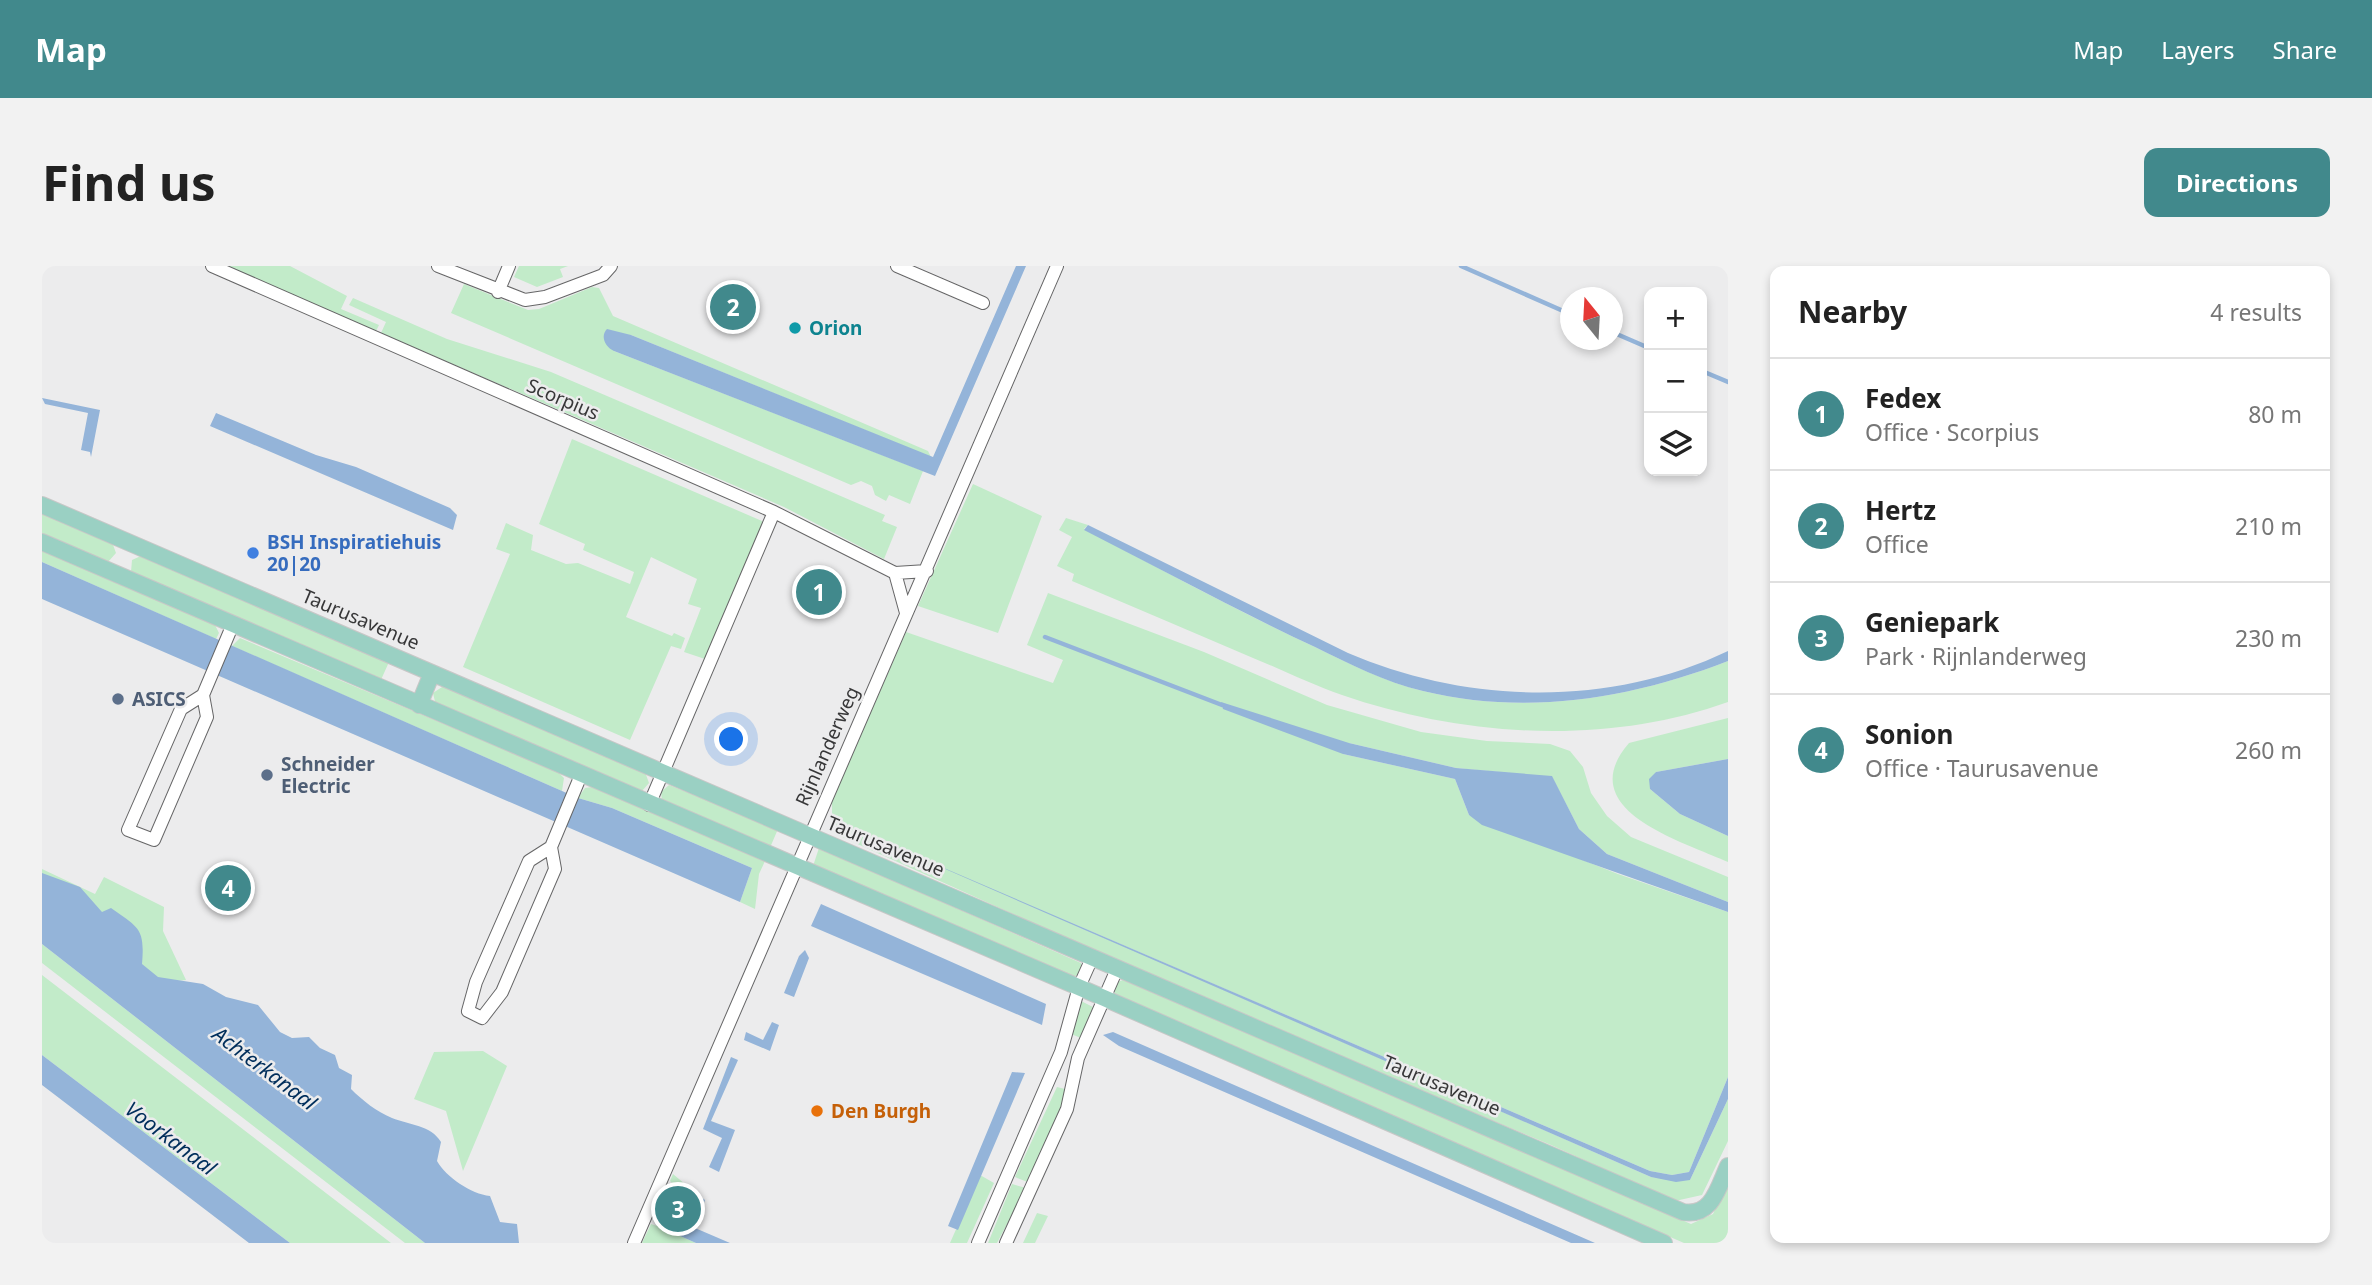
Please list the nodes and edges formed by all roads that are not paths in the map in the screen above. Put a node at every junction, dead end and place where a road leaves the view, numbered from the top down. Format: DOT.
graph roads {
  1 [pos="212,266"];
  2 [pos="438,266"];
  3 [pos="509,266"];
  4 [pos="611,266"];
  5 [pos="897,266"];
  6 [pos="1057,266"];
  7 [pos="498,292"];
  8 [pos="983,303"];
  9 [pos="42,505"];
  10 [pos="774,512"];
  11 [pos="42,542"];
  12 [pos="926,570"];
  13 [pos="895,573"];
  14 [pos="906,613"];
  15 [pos="233,624"];
  16 [pos="432,673"];
  17 [pos="203,695"];
  18 [pos="419,705"];
  19 [pos="663,773"];
  20 [pos="581,775"];
  21 [pos="649,804"];
  22 [pos="809,836"];
  23 [pos="551,847"];
  24 [pos="797,868"];
  25 [pos="1093,958"];
  26 [pos="1117,969"];
  27 [pos="1079,987"];
  28 [pos="1104,998"];
  29 [pos="1728,1166"];
  30 [pos="634,1243"];
  31 [pos="978,1243"];
  32 [pos="1006,1243"];
  33 [pos="1664,1243"];
  1 -- 10 [label="street, Scorpius"];
  2 -- 7 [label="street"];
  3 -- 7 [label="street"];
  4 -- 7 [label="street"];
  5 -- 8 [label="street"];
  6 -- 12 [label="street, Rijnlanderweg"];
  9 -- 16 [label="main road, Taurusavenue"];
  10 -- 13 [label="street, Scorpius"];
  10 -- 19 [label="street"];
  11 -- 15 [label="main road"];
  12 -- 13 [label="street"];
  12 -- 14 [label="street, Rijnlanderweg"];
  13 -- 14 [label="street"];
  14 -- 22 [label="street, Rijnlanderweg"];
  15 -- 17 [label="street"];
  15 -- 18 [label="main road"];
  16 -- 18 [label="main road"];
  16 -- 19 [label="main road, Taurusavenue"];
  17 -- 17 [label="street"];
  18 -- 20 [label="main road"];
  19 -- 21 [label="street"];
  19 -- 22 [label="main road, Taurusavenue"];
  20 -- 21 [label="main road"];
  20 -- 23 [label="street"];
  21 -- 24 [label="main road"];
  22 -- 24 [label="street, Rijnlanderweg"];
  22 -- 25 [label="main road, Taurusavenue"];
  23 -- 23 [label="street"];
  24 -- 27 [label="main road"];
  24 -- 30 [label="street, Rijnlanderweg"];
  25 -- 26 [label="main road, Taurusavenue"];
  25 -- 27 [label="street"];
  26 -- 28 [label="street"];
  26 -- 29 [label="main road, Taurusavenue"];
  27 -- 28 [label="main road"];
  27 -- 31 [label="street"];
  28 -- 32 [label="street"];
  28 -- 33 [label="main road"];
}
